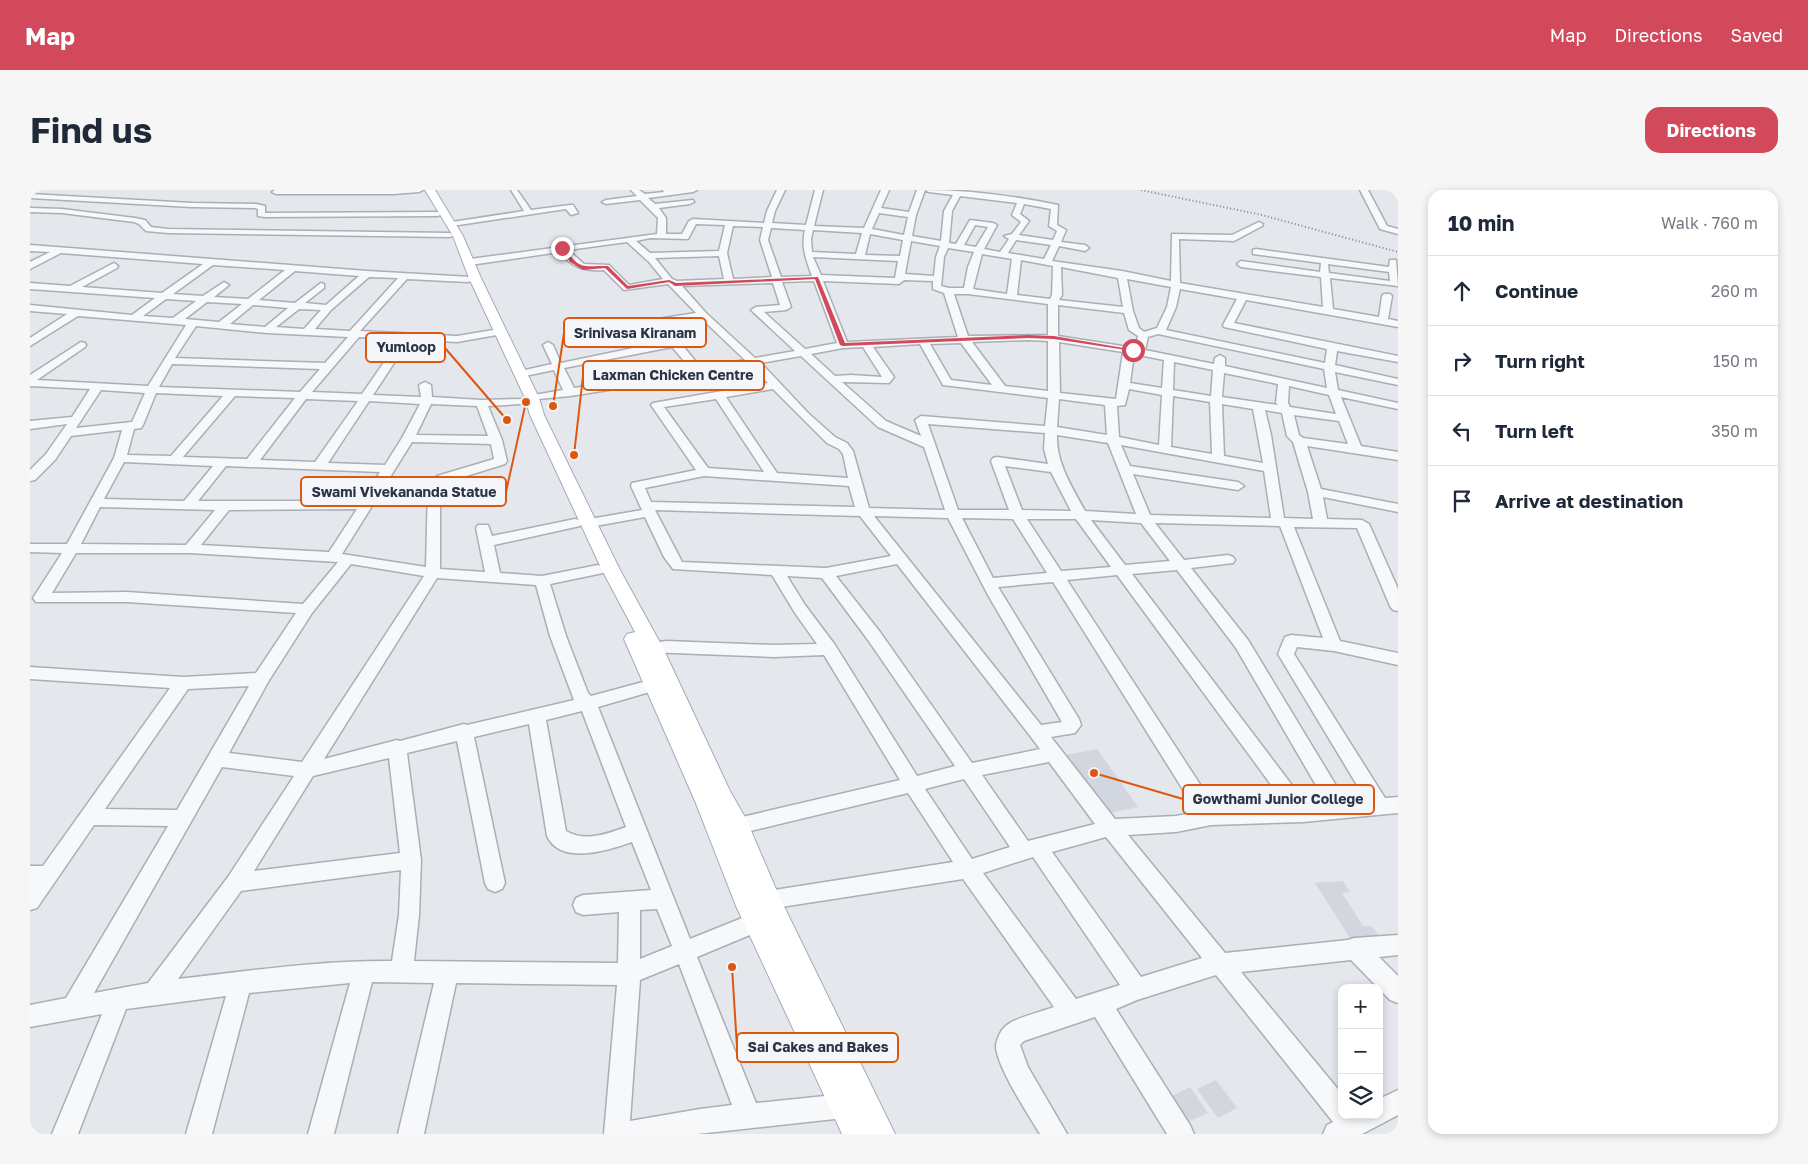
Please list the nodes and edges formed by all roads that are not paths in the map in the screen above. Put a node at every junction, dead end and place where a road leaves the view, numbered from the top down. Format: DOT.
graph roads {
  1 [pos="421,190"];
  2 [pos="430,190"];
  3 [pos="635,190"];
  4 [pos="693,190"];
  5 [pos="781,190"];
  6 [pos="819,190"];
  7 [pos="885,190"];
  8 [pos="922,190"];
  9 [pos="929,190"];
  10 [pos="1364,190"];
  11 [pos="368,191"];
  12 [pos="514,191"];
  13 [pos="276,192"];
  14 [pos="669,192"];
  15 [pos="958,193"];
  16 [pos="30,196"];
  17 [pos="395,196"];
  18 [pos="982,196"];
  19 [pos="368,201"];
  20 [pos="1021,201"];
  21 [pos="606,202"];
  22 [pos="690,202"];
  23 [pos="979,205"];
  24 [pos="653,207"];
  25 [pos="30,210"];
  26 [pos="876,210"];
  27 [pos="529,213"];
  28 [pos="574,214"];
  29 [pos="392,215"];
  30 [pos="912,215"];
  31 [pos="262,223"];
  32 [pos="330,224"];
  33 [pos="419,224"];
  34 [pos="446,224"];
  35 [pos="729,224"];
  36 [pos="1259,224"];
  37 [pos="373,225"];
  38 [pos="768,225"];
  39 [pos="810,227"];
  40 [pos="867,231"];
  41 [pos="1398,232"];
  42 [pos="990,233"];
  43 [pos="661,236"];
  44 [pos="679,237"];
  45 [pos="907,237"];
  46 [pos="1015,237"];
  47 [pos="629,239"];
  48 [pos="1056,243"];
  49 [pos="945,245"];
  50 [pos="959,247"];
  51 [pos="30,248"];
  52 [pos="562,248"];
  53 [pos="1086,248"];
  54 [pos="60,250"];
  55 [pos="978,250"];
  56 [pos="1256,252"];
  57 [pos="723,254"];
  58 [pos="808,254"];
  59 [pos="679,255"];
  60 [pos="1002,255"];
  61 [pos="646,256"];
  62 [pos="860,257"];
  63 [pos="1016,257"];
  64 [pos="904,259"];
  65 [pos="1323,261"];
  66 [pos="211,262"];
  67 [pos="1047,262"];
  68 [pos="1057,264"];
  69 [pos="1241,264"];
  70 [pos="30,266"];
  71 [pos="114,266"];
  72 [pos="293,268"];
  73 [pos="469,270"];
  74 [pos="366,274"];
  75 [pos="1122,274"];
  76 [pos="1326,275"];
  77 [pos="405,276"];
  78 [pos="901,277"];
  79 [pos="1395,277"];
  80 [pos="817,278"];
  81 [pos="938,279"];
  82 [pos="777,280"];
  83 [pos="729,282"];
  84 [pos="672,283"];
  85 [pos="1170,283"];
  86 [pos="224,285"];
  87 [pos="30,286"];
  88 [pos="321,286"];
  89 [pos="71,289"];
  90 [pos="948,291"];
  91 [pos="968,291"];
  92 [pos="165,295"];
  93 [pos="1386,296"];
  94 [pos="1012,297"];
  95 [pos="1243,297"];
  96 [pos="205,299"];
  97 [pos="250,301"];
  98 [pos="1053,302"];
  99 [pos="298,306"];
  100 [pos="33,308"];
  101 [pos="328,308"];
  102 [pos="1128,311"];
  103 [pos="77,312"];
  104 [pos="1328,312"];
  105 [pos="703,315"];
  106 [pos="134,318"];
  107 [pos="176,321"];
  108 [pos="1383,321"];
  109 [pos="656,322"];
  110 [pos="193,323"];
  111 [pos="1398,324"];
  112 [pos="1228,325"];
  113 [pos="221,326"];
  114 [pos="267,330"];
  115 [pos="1158,331"];
  116 [pos="307,332"];
  117 [pos="593,332"];
  118 [pos="493,333"];
  119 [pos="354,334"];
  120 [pos="1140,334"];
  121 [pos="1054,338"];
  122 [pos="964,339"];
  123 [pos="922,341"];
  124 [pos="30,343"];
  125 [pos="675,343"];
  126 [pos="866,344"];
  127 [pos="81,345"];
  128 [pos="548,345"];
  129 [pos="843,345"];
  130 [pos="1223,346"];
  131 [pos="1333,347"];
  132 [pos="1134,350"];
  133 [pos="802,352"];
  134 [pos="393,358"];
  135 [pos="1169,358"];
  136 [pos="1398,359"];
  137 [pos="168,360"];
  138 [pos="753,360"];
  139 [pos="329,366"];
  140 [pos="558,367"];
  141 [pos="1218,367"];
  142 [pos="1329,368"];
  143 [pos="698,370"];
  144 [pos="520,374"];
  145 [pos="832,379"];
  146 [pos="1284,381"];
  147 [pos="30,382"];
  148 [pos="1398,382"];
  149 [pos="425,385"];
  150 [pos="776,385"];
  151 [pos="98,386"];
  152 [pos="1124,386"];
  153 [pos="152,390"];
  154 [pos="1001,390"];
  155 [pos="1333,391"];
  156 [pos="232,392"];
  157 [pos="570,393"];
  158 [pos="648,393"];
  159 [pos="1168,394"];
  160 [pos="303,395"];
  161 [pos="719,395"];
  162 [pos="1054,395"];
  163 [pos="366,398"];
  164 [pos="526,399"];
  165 [pos="427,400"];
  166 [pos="1216,400"];
  167 [pos="1111,402"];
  168 [pos="482,403"];
  169 [pos="1258,406"];
  170 [pos="1398,406"];
  171 [pos="1287,411"];
  172 [pos="1342,418"];
  173 [pos="75,420"];
  174 [pos="30,425"];
  175 [pos="129,427"];
  176 [pos="1051,430"];
  177 [pos="67,433"];
  178 [pos="408,438"];
  179 [pos="496,440"];
  180 [pos="1113,440"];
  181 [pos="1299,441"];
  182 [pos="930,445"];
  183 [pos="1165,449"];
  184 [pos="1356,449"];
  185 [pos="1398,456"];
  186 [pos="51,457"];
  187 [pos="120,458"];
  188 [pos="1218,458"];
  189 [pos="30,459"];
  190 [pos="175,459"];
  191 [pos="223,462"];
  192 [pos="251,462"];
  193 [pos="319,466"];
  194 [pos="1124,468"];
  195 [pos="1270,468"];
  196 [pos="389,469"];
  197 [pos="1056,469"];
  198 [pos="704,472"];
  199 [pos="30,477"];
  200 [pos="773,477"];
  201 [pos="855,482"];
  202 [pos="1238,486"];
  203 [pos="1315,492"];
  204 [pos="95,503"];
  205 [pos="365,505"];
  206 [pos="187,506"];
  207 [pos="225,506"];
  208 [pos="1398,508"];
  209 [pos="649,509"];
  210 [pos="864,512"];
  211 [pos="953,514"];
  212 [pos="1017,514"];
  213 [pos="1080,515"];
  214 [pos="1145,519"];
  215 [pos="1281,522"];
  216 [pos="582,523"];
  217 [pos="1321,523"];
  218 [pos="30,548"];
  219 [pos="71,549"];
  220 [pos="190,549"];
  221 [pos="340,558"];
  222 [pos="900,559"];
  223 [pos="1228,560"];
  224 [pos="1180,564"];
  225 [pos="598,570"];
  226 [pos="777,571"];
  227 [pos="1120,571"];
  228 [pos="433,573"];
  229 [pos="826,573"];
  230 [pos="1056,577"];
  231 [pos="494,578"];
  232 [pos="542,582"];
  233 [pos="989,583"];
  234 [pos="36,598"];
  235 [pos="1398,606"];
  236 [pos="307,609"];
  237 [pos="1334,646"];
  238 [pos="653,648"];
  239 [pos="829,649"];
  240 [pos="1398,659"];
  241 [pos="30,673"];
  242 [pos="261,679"];
  243 [pos="183,682"];
  244 [pos="654,685"];
  245 [pos="588,703"];
  246 [pos="536,714"];
  247 [pos="464,731"];
  248 [pos="1037,732"];
  249 [pos="397,748"];
  250 [pos="1053,754"];
  251 [pos="217,759"];
  252 [pos="308,770"];
  253 [pos="967,771"];
  254 [pos="912,784"];
  255 [pos="1389,806"];
  256 [pos="1341,811"];
  257 [pos="1303,814"];
  258 [pos="89,816"];
  259 [pos="1211,817"];
  260 [pos="181,818"];
  261 [pos="738,826"];
  262 [pos="1110,828"];
  263 [pos="638,831"];
  264 [pos="1031,850"];
  265 [pos="411,860"];
  266 [pos="968,869"];
  267 [pos="39,875"];
  268 [pos="495,882"];
  269 [pos="235,883"];
  270 [pos="662,899"];
  271 [pos="768,900"];
  272 [pos="30,901"];
  273 [pos="630,902"];
  274 [pos="583,905"];
  275 [pos="757,922"];
  276 [pos="1398,945"];
  277 [pos="1354,948"];
  278 [pos="684,953"];
  279 [pos="1218,964"];
  280 [pos="364,971"];
  281 [pos="402,972"];
  282 [pos="447,973"];
  283 [pos="629,974"];
  284 [pos="240,985"];
  285 [pos="1136,989"];
  286 [pos="1398,992"];
  287 [pos="154,993"];
  288 [pos="119,999"];
  289 [pos="1100,1004"];
  290 [pos="74,1007"];
  291 [pos="1071,1012"];
  292 [pos="30,1016"];
  293 [pos="1398,1102"];
  294 [pos="844,1106"];
  295 [pos="1383,1110"];
  296 [pos="748,1115"];
  297 [pos="1351,1123"];
  298 [pos="65,1134"];
  299 [pos="199,1134"];
  300 [pos="321,1134"];
  301 [pos="410,1134"];
  302 [pos="617,1134"];
  303 [pos="626,1134"];
  304 [pos="858,1134"];
  305 [pos="880,1134"];
  306 [pos="1054,1134"];
  307 [pos="1181,1134"];
  1 -- 17 [label="street"];
  1 -- 34 [label="main road"];
  2 -- 34 [label="main road"];
  3 -- 21 [label="street"];
  4 -- 14 [label="street"];
  5 -- 38 [label="street"];
  6 -- 39 [label="street"];
  7 -- 26 [label="street"];
  8 -- 30 [label="street"];
  9 -- 15 [label="street"];
  10 -- 41 [label="street"];
  11 -- 13 [label="street"];
  11 -- 17 [label="street"];
  11 -- 19 [label="street"];
  12 -- 27 [label="street"];
  14 -- 24 [label="street"];
  15 -- 18 [label="street"];
  15 -- 49 [label="street"];
  16 -- 29 [label="street"];
  17 -- 29 [label="street"];
  18 -- 20 [label="street"];
  18 -- 23 [label="street"];
  20 -- 46 [label="street"];
  20 -- 48 [label="street"];
  22 -- 24 [label="street"];
  24 -- 43 [label="street"];
  25 -- 34 [label="street"];
  26 -- 30 [label="street"];
  26 -- 40 [label="street"];
  27 -- 28 [label="street"];
  27 -- 34 [label="street"];
  29 -- 34 [label="street"];
  29 -- 37 [label="street"];
  30 -- 45 [label="street"];
  31 -- 32 [label="street"];
  33 -- 34 [label="street"];
  34 -- 73 [label="main road"];
  35 -- 38 [label="street"];
  35 -- 44 [label="street"];
  35 -- 57 [label="street"];
  36 -- 85 [label="street"];
  38 -- 39 [label="street"];
  38 -- 82 [label="street"];
  39 -- 40 [label="street"];
  39 -- 58 [label="street"];
  40 -- 45 [label="street"];
  40 -- 62 [label="street"];
  42 -- 46 [label="street"];
  42 -- 50 [label="street"];
  42 -- 55 [label="street"];
  43 -- 44 [label="street"];
  43 -- 47 [label="street"];
  44 -- 59 [label="street"];
  45 -- 49 [label="street"];
  45 -- 64 [label="street"];
  46 -- 48 [label="street"];
  46 -- 60 [label="street"];
  47 -- 52 [label="street"];
  47 -- 61 [label="street"];
  48 -- 53 [label="street"];
  48 -- 67 [label="street"];
  49 -- 50 [label="street"];
  49 -- 81 [label="street"];
  50 -- 55 [label="street"];
  51 -- 54 [label="street"];
  52 -- 73 [label="street"];
  52 -- 84 [label="street"];
  54 -- 66 [label="street"];
  54 -- 70 [label="street"];
  55 -- 60 [label="street"];
  55 -- 91 [label="street"];
  56 -- 65 [label="street"];
  57 -- 59 [label="street"];
  57 -- 83 [label="street"];
  58 -- 62 [label="street"];
  58 -- 80 [label="street"];
  59 -- 61 [label="street"];
  60 -- 63 [label="street"];
  61 -- 84 [label="street"];
  62 -- 64 [label="street"];
  63 -- 67 [label="street"];
  63 -- 94 [label="street"];
  64 -- 78 [label="street"];
  65 -- 76 [label="street"];
  65 -- 79 [label="street"];
  66 -- 72 [label="street"];
  66 -- 92 [label="street"];
  67 -- 68 [label="street"];
  68 -- 75 [label="street"];
  68 -- 98 [label="street"];
  69 -- 76 [label="street"];
  71 -- 89 [label="street"];
  72 -- 74 [label="street"];
  72 -- 97 [label="street"];
  73 -- 77 [label="street"];
  73 -- 118 [label="main road"];
  73 -- 144 [label="main road"];
  74 -- 77 [label="street"];
  74 -- 101 [label="street"];
  75 -- 85 [label="street"];
  75 -- 102 [label="street"];
  76 -- 79 [label="street"];
  76 -- 104 [label="street"];
  77 -- 119 [label="street"];
  78 -- 80 [label="street"];
  78 -- 81 [label="street"];
  80 -- 82 [label="street"];
  80 -- 129 [label="street"];
  81 -- 90 [label="street"];
  82 -- 83 [label="street"];
  82 -- 133 [label="street"];
  83 -- 84 [label="street"];
  84 -- 105 [label="street"];
  85 -- 95 [label="street"];
  85 -- 115 [label="street"];
  86 -- 96 [label="street"];
  87 -- 89 [label="street"];
  88 -- 99 [label="street"];
  89 -- 92 [label="street"];
  89 -- 100 [label="street"];
  90 -- 91 [label="street"];
  90 -- 122 [label="street"];
  91 -- 94 [label="street"];
  92 -- 96 [label="street"];
  92 -- 106 [label="street"];
  93 -- 108 [label="street"];
  94 -- 98 [label="street"];
  95 -- 104 [label="street"];
  95 -- 112 [label="street"];
  96 -- 97 [label="street"];
  96 -- 107 [label="street"];
  97 -- 99 [label="street"];
  97 -- 113 [label="street"];
  98 -- 102 [label="street"];
  98 -- 121 [label="street"];
  99 -- 101 [label="street"];
  99 -- 114 [label="street"];
  100 -- 103 [label="street"];
  101 -- 116 [label="street"];
  102 -- 120 [label="street"];
  103 -- 106 [label="street"];
  103 -- 124 [label="street"];
  104 -- 108 [label="street"];
  105 -- 109 [label="street"];
  105 -- 138 [label="street"];
  106 -- 107 [label="street"];
  107 -- 110 [label="street"];
  108 -- 111 [label="street"];
  109 -- 117 [label="street"];
  109 -- 125 [label="street"];
  110 -- 113 [label="street"];
  110 -- 137 [label="street"];
  112 -- 130 [label="street"];
  112 -- 131 [label="street"];
  113 -- 114 [label="street"];
  114 -- 116 [label="street"];
  115 -- 120 [label="street"];
  115 -- 130 [label="street"];
  116 -- 119 [label="street"];
  118 -- 119 [label="street"];
  118 -- 164 [label="main road"];
  119 -- 139 [label="street"];
  120 -- 132 [label="street"];
  121 -- 122 [label="street"];
  121 -- 132 [label="street"];
  121 -- 162 [label="street"];
  122 -- 123 [label="street"];
  122 -- 154 [label="street"];
  123 -- 126 [label="street"];
  123 -- 154 [label="street"];
  125 -- 140 [label="street"];
  125 -- 143 [label="street"];
  126 -- 129 [label="street"];
  126 -- 145 [label="street"];
  127 -- 147 [label="street"];
  128 -- 140 [label="street"];
  129 -- 133 [label="street"];
  130 -- 141 [label="street"];
  130 -- 142 [label="street"];
  131 -- 136 [label="street"];
  131 -- 142 [label="street"];
  132 -- 135 [label="street"];
  132 -- 152 [label="street"];
  133 -- 138 [label="street"];
  133 -- 145 [label="street"];
  134 -- 163 [label="street"];
  135 -- 141 [label="street"];
  135 -- 159 [label="street"];
  137 -- 139 [label="street"];
  137 -- 153 [label="street"];
  138 -- 143 [label="street"];
  138 -- 150 [label="street"];
  139 -- 160 [label="street"];
  140 -- 144 [label="street"];
  140 -- 157 [label="street"];
  141 -- 146 [label="street"];
  141 -- 166 [label="street"];
  142 -- 148 [label="street"];
  142 -- 155 [label="street"];
  143 -- 158 [label="street"];
  144 -- 164 [label="main road"];
  145 -- 182 [label="street"];
  146 -- 155 [label="street"];
  146 -- 171 [label="street"];
  147 -- 151 [label="street"];
  149 -- 165 [label="street"];
  150 -- 161 [label="street"];
  150 -- 201 [label="street"];
  151 -- 153 [label="street"];
  151 -- 173 [label="street"];
  152 -- 159 [label="street"];
  152 -- 167 [label="street"];
  153 -- 156 [label="street"];
  153 -- 175 [label="street"];
  154 -- 162 [label="street"];
  155 -- 170 [label="street"];
  155 -- 172 [label="street"];
  156 -- 160 [label="street"];
  156 -- 190 [label="street"];
  157 -- 158 [label="street"];
  157 -- 164 [label="street"];
  158 -- 161 [label="street"];
  158 -- 198 [label="street"];
  159 -- 166 [label="street"];
  159 -- 183 [label="street"];
  160 -- 163 [label="street"];
  160 -- 192 [label="street"];
  161 -- 200 [label="street"];
  162 -- 167 [label="street"];
  162 -- 176 [label="street"];
  163 -- 165 [label="street"];
  163 -- 193 [label="street"];
  164 -- 168 [label="street"];
  164 -- 216 [label="main road"];
  165 -- 168 [label="street"];
  165 -- 178 [label="street"];
  166 -- 169 [label="street"];
  166 -- 188 [label="street"];
  167 -- 180 [label="street"];
  168 -- 179 [label="street"];
  169 -- 171 [label="street"];
  169 -- 195 [label="street"];
  171 -- 172 [label="street"];
  171 -- 181 [label="street"];
  172 -- 184 [label="street"];
  173 -- 174 [label="street"];
  173 -- 177 [label="street"];
  175 -- 177 [label="street"];
  175 -- 187 [label="street"];
  176 -- 180 [label="street"];
  176 -- 182 [label="street"];
  176 -- 197 [label="street"];
  177 -- 186 [label="street"];
  178 -- 179 [label="street"];
  178 -- 196 [label="street"];
  179 -- 228 [label="street"];
  180 -- 183 [label="street"];
  180 -- 194 [label="street"];
  181 -- 184 [label="street"];
  181 -- 203 [label="street"];
  182 -- 211 [label="street"];
  183 -- 188 [label="street"];
  184 -- 185 [label="street"];
  186 -- 189 [label="street"];
  186 -- 199 [label="street"];
  187 -- 190 [label="street"];
  187 -- 204 [label="street"];
  188 -- 195 [label="street"];
  190 -- 191 [label="street"];
  191 -- 192 [label="street"];
  191 -- 206 [label="street"];
  192 -- 193 [label="street"];
  193 -- 196 [label="street"];
  194 -- 202 [label="street"];
  194 -- 214 [label="street"];
  195 -- 215 [label="street"];
  196 -- 205 [label="street"];
  197 -- 212 [label="street"];
  197 -- 213 [label="street"];
  198 -- 200 [label="street"];
  198 -- 209 [label="street"];
  200 -- 201 [label="street"];
  201 -- 210 [label="street"];
  203 -- 208 [label="street"];
  203 -- 217 [label="street"];
  204 -- 206 [label="street"];
  204 -- 219 [label="street"];
  205 -- 207 [label="street"];
  205 -- 221 [label="street"];
  206 -- 207 [label="street"];
  207 -- 220 [label="street"];
  209 -- 210 [label="street"];
  209 -- 216 [label="street"];
  209 -- 226 [label="street"];
  210 -- 211 [label="street"];
  210 -- 222 [label="street"];
  211 -- 212 [label="street"];
  211 -- 233 [label="street"];
  212 -- 213 [label="street"];
  212 -- 230 [label="street"];
  213 -- 214 [label="street"];
  213 -- 227 [label="street"];
  214 -- 215 [label="street"];
  214 -- 224 [label="street"];
  215 -- 217 [label="street"];
  215 -- 237 [label="street"];
  216 -- 225 [label="main road"];
  216 -- 231 [label="street"];
  216 -- 238 [label="main road"];
  217 -- 235 [label="street"];
  218 -- 219 [label="street"];
  219 -- 220 [label="street"];
  219 -- 234 [label="street"];
  220 -- 221 [label="street"];
  221 -- 228 [label="street"];
  221 -- 236 [label="street"];
  222 -- 229 [label="street"];
  222 -- 248 [label="street"];
  223 -- 224 [label="street"];
  224 -- 227 [label="street"];
  224 -- 256 [label="street"];
  225 -- 232 [label="street"];
  225 -- 244 [label="main road"];
  226 -- 229 [label="street"];
  226 -- 239 [label="street"];
  227 -- 230 [label="street"];
  227 -- 257 [label="street"];
  228 -- 231 [label="street"];
  228 -- 252 [label="street"];
  229 -- 253 [label="street"];
  230 -- 233 [label="street"];
  230 -- 259 [label="street"];
  231 -- 232 [label="street"];
  232 -- 245 [label="street"];
  233 -- 248 [label="street"];
  234 -- 236 [label="street"];
  236 -- 242 [label="street"];
  237 -- 240 [label="street"];
  237 -- 255 [label="street"];
  238 -- 239 [label="street"];
  238 -- 261 [label="main road"];
  239 -- 254 [label="street"];
  241 -- 243 [label="street"];
  242 -- 243 [label="street"];
  242 -- 251 [label="street"];
  243 -- 258 [label="street"];
  244 -- 245 [label="street"];
  244 -- 275 [label="main road"];
  245 -- 246 [label="street"];
  245 -- 263 [label="street"];
  246 -- 247 [label="street"];
  246 -- 263 [label="street"];
  247 -- 249 [label="street"];
  247 -- 268 [label="street"];
  248 -- 250 [label="street"];
  249 -- 252 [label="street"];
  249 -- 265 [label="street"];
  250 -- 253 [label="street"];
  250 -- 262 [label="street"];
  251 -- 252 [label="street"];
  251 -- 260 [label="street"];
  252 -- 269 [label="street"];
  253 -- 254 [label="street"];
  253 -- 264 [label="street"];
  254 -- 261 [label="street"];
  254 -- 266 [label="street"];
  255 -- 256 [label="street"];
  256 -- 257 [label="street"];
  257 -- 259 [label="street"];
  258 -- 260 [label="street"];
  258 -- 267 [label="street"];
  259 -- 262 [label="street"];
  260 -- 290 [label="street"];
  261 -- 271 [label="main road"];
  262 -- 264 [label="street"];
  262 -- 279 [label="street"];
  263 -- 270 [label="street"];
  264 -- 266 [label="street"];
  264 -- 285 [label="street"];
  265 -- 269 [label="street"];
  265 -- 281 [label="street"];
  266 -- 271 [label="street"];
  266 -- 291 [label="street"];
  267 -- 272 [label="street"];
  269 -- 287 [label="street"];
  270 -- 273 [label="street"];
  270 -- 278 [label="street"];
  271 -- 305 [label="main road"];
  273 -- 274 [label="street"];
  273 -- 283 [label="street"];
  275 -- 278 [label="street"];
  275 -- 294 [label="main road"];
  276 -- 277 [label="street"];
  277 -- 279 [label="street"];
  277 -- 286 [label="street"];
  278 -- 283 [label="street"];
  278 -- 296 [label="street"];
  279 -- 285 [label="street"];
  279 -- 297 [label="street"];
  280 -- 281 [label="street"];
  280 -- 284 [label="street"];
  280 -- 300 [label="street"];
  281 -- 282 [label="street"];
  282 -- 283 [label="street"];
  282 -- 301 [label="street"];
  283 -- 302 [label="street"];
  284 -- 287 [label="street"];
  284 -- 299 [label="street"];
  285 -- 289 [label="street"];
  287 -- 288 [label="street"];
  288 -- 290 [label="street"];
  288 -- 298 [label="street"];
  289 -- 291 [label="street"];
  289 -- 307 [label="street"];
  290 -- 292 [label="street"];
  291 -- 306 [label="street"];
  293 -- 295 [label="street"];
  294 -- 296 [label="street"];
  294 -- 304 [label="main road"];
  296 -- 303 [label="street"];
}
